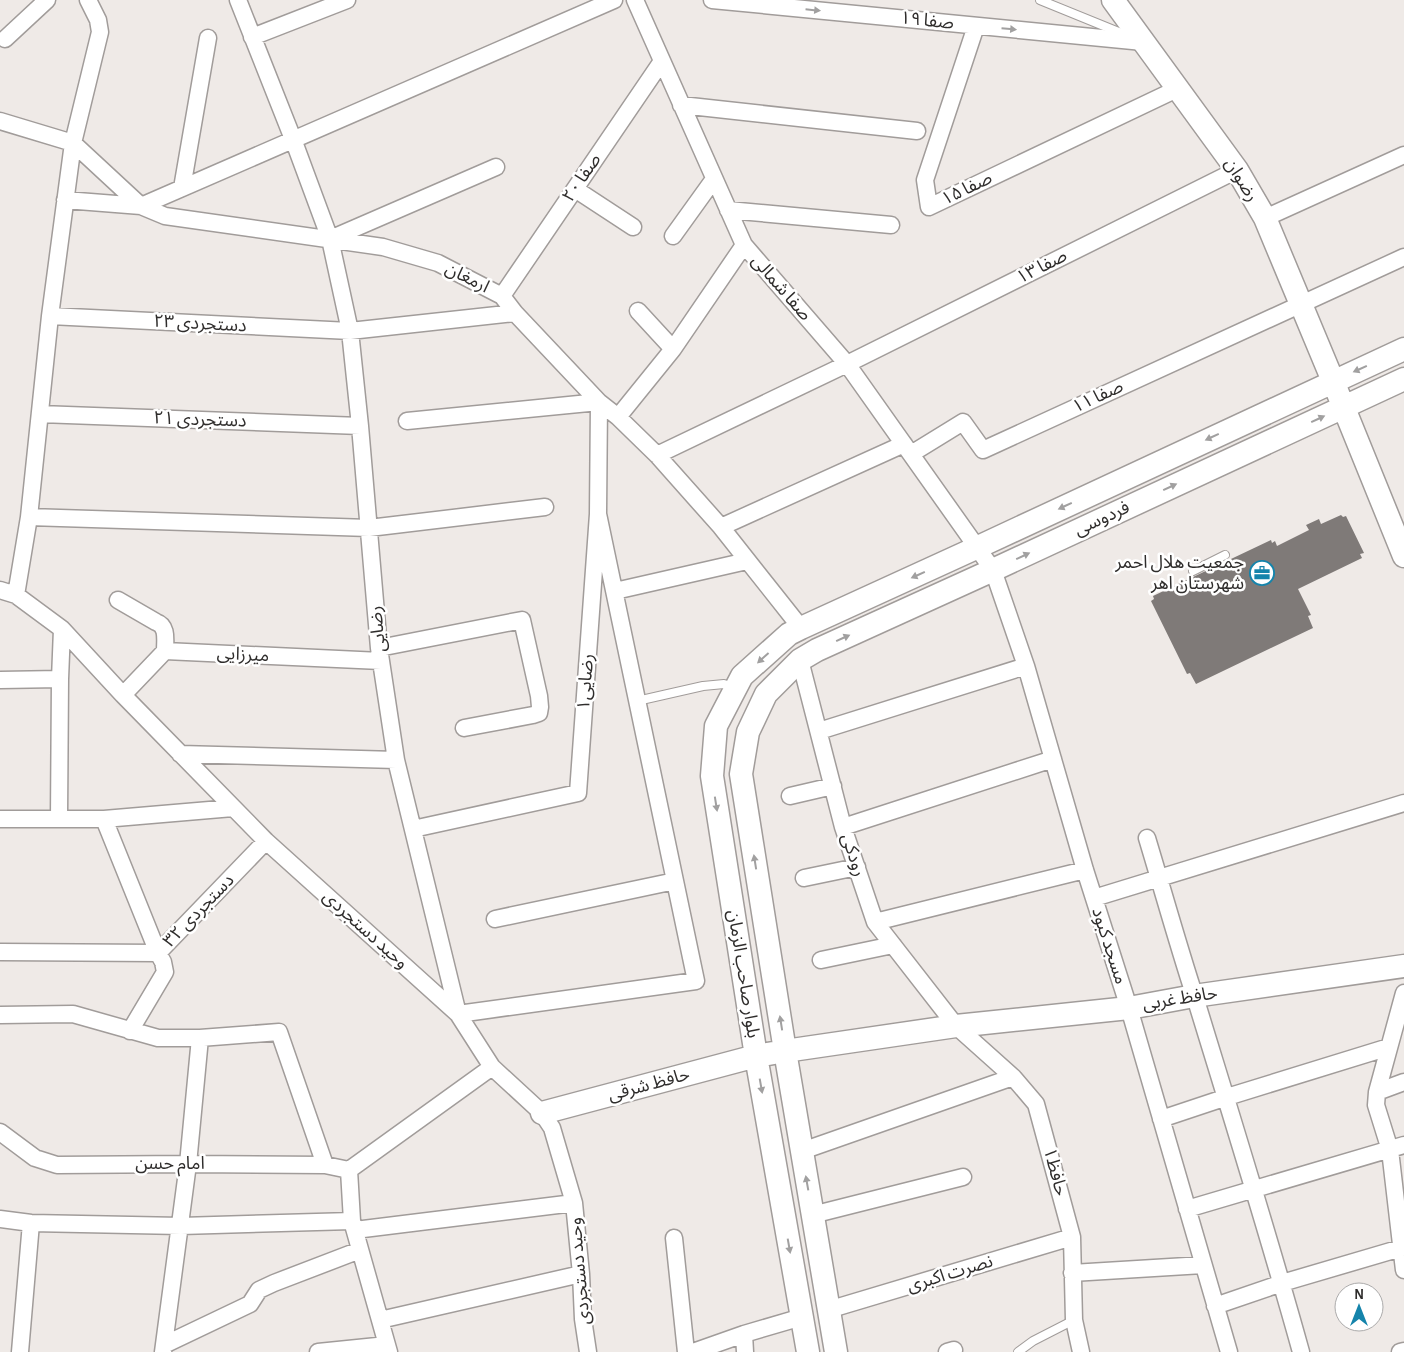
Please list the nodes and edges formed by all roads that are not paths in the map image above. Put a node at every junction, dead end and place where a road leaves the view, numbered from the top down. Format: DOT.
graph roads {
  1 [pos="47,0"];
  2 [pos="88,0"];
  3 [pos="238,0"];
  4 [pos="347,0"];
  5 [pos="614,0"];
  6 [pos="635,0"];
  7 [pos="712,0"];
  8 [pos="1040,0"];
  9 [pos="1112,0"];
  10 [pos="976,26"];
  11 [pos="252,37"];
  12 [pos="208,38"];
  13 [pos="5,39"];
  14 [pos="1143,42"];
  15 [pos="662,61"];
  16 [pos="1177,89"];
  17 [pos="681,105"];
  18 [pos="0,121"];
  19 [pos="917,131"];
  20 [pos="294,140"];
  21 [pos="73,142"];
  22 [pos="1404,155"];
  23 [pos="496,167"];
  24 [pos="1236,170"];
  25 [pos="714,179"];
  26 [pos="182,188"];
  27 [pos="575,189"];
  28 [pos="64,200"];
  29 [pos="141,206"];
  30 [pos="728,210"];
  31 [pos="1265,218"];
  32 [pos="891,225"];
  33 [pos="633,227"];
  34 [pos="673,236"];
  35 [pos="330,239"];
  36 [pos="744,245"];
  37 [pos="1404,257"];
  38 [pos="502,296"];
  39 [pos="1301,304"];
  40 [pos="638,311"];
  41 [pos="515,312"];
  42 [pos="50,316"];
  43 [pos="350,331"];
  44 [pos="673,349"];
  45 [pos="1404,349"];
  46 [pos="847,364"];
  47 [pos="1404,379"];
  48 [pos="1333,381"];
  49 [pos="599,402"];
  50 [pos="1344,407"];
  51 [pos="40,414"];
  52 [pos="618,417"];
  53 [pos="407,421"];
  54 [pos="360,426"];
  55 [pos="907,449"];
  56 [pos="657,455"];
  57 [pos="545,507"];
  58 [pos="598,514"];
  59 [pos="29,517"];
  60 [pos="721,527"];
  61 [pos="369,528"];
  62 [pos="976,548"];
  63 [pos="1225,555"];
  64 [pos="1404,556"];
  65 [pos="747,561"];
  66 [pos="992,570"];
  67 [pos="1193,571"];
  68 [pos="0,590"];
  69 [pos="614,591"];
  70 [pos="16,595"];
  71 [pos="118,600"];
  72 [pos="801,628"];
  73 [pos="62,629"];
  74 [pos="165,651"];
  75 [pos="380,655"];
  76 [pos="800,660"];
  77 [pos="1026,666"];
  78 [pos="60,679"];
  79 [pos="0,680"];
  80 [pos="736,687"];
  81 [pos="123,695"];
  82 [pos="638,701"];
  83 [pos="464,728"];
  84 [pos="819,732"];
  85 [pos="180,754"];
  86 [pos="1053,759"];
  87 [pos="396,760"];
  88 [pos="833,786"];
  89 [pos="790,796"];
  90 [pos="1404,804"];
  91 [pos="233,808"];
  92 [pos="0,818"];
  93 [pos="59,819"];
  94 [pos="104,819"];
  95 [pos="843,827"];
  96 [pos="412,830"];
  97 [pos="1147,838"];
  98 [pos="266,841"];
  99 [pos="856,867"];
  100 [pos="1085,870"];
  101 [pos="804,878"];
  102 [pos="1159,878"];
  103 [pos="675,881"];
  104 [pos="1094,898"];
  105 [pos="495,918"];
  106 [pos="875,922"];
  107 [pos="893,945"];
  108 [pos="0,952"];
  109 [pos="158,953"];
  110 [pos="821,960"];
  111 [pos="1404,966"];
  112 [pos="1404,993"];
  113 [pos="1194,996"];
  114 [pos="1129,1008"];
  115 [pos="458,1014"];
  116 [pos="0,1015"];
  117 [pos="956,1026"];
  118 [pos="130,1030"];
  119 [pos="200,1038"];
  120 [pos="1389,1047"];
  121 [pos="785,1051"];
  122 [pos="756,1056"];
  123 [pos="492,1067"];
  124 [pos="1013,1077"];
  125 [pos="1404,1082"];
  126 [pos="1376,1092"];
  127 [pos="1227,1097"];
  128 [pos="542,1113"];
  129 [pos="1161,1119"];
  130 [pos="0,1132"];
  131 [pos="1397,1148"];
  132 [pos="802,1151"];
  133 [pos="188,1164"];
  134 [pos="325,1165"];
  135 [pos="349,1170"];
  136 [pos="963,1177"];
  137 [pos="1254,1189"];
  138 [pos="574,1203"];
  139 [pos="1187,1209"];
  140 [pos="812,1214"];
  141 [pos="0,1219"];
  142 [pos="31,1223"];
  143 [pos="181,1226"];
  144 [pos="353,1226"];
  145 [pos="1072,1237"];
  146 [pos="674,1238"];
  147 [pos="1401,1248"];
  148 [pos="360,1250"];
  149 [pos="1203,1265"];
  150 [pos="1404,1270"];
  151 [pos="1072,1273"];
  152 [pos="580,1274"];
  153 [pos="1282,1282"];
  154 [pos="1215,1306"];
  155 [pos="828,1310"];
  156 [pos="802,1317"];
  157 [pos="380,1320"];
  158 [pos="1074,1320"];
  159 [pos="744,1334"];
  160 [pos="164,1348"];
  161 [pos="388,1348"];
  162 [pos="1404,1351"];
  163 [pos="20,1352"];
  164 [pos="318,1352"];
  165 [pos="588,1352"];
  166 [pos="686,1352"];
  167 [pos="693,1352"];
  168 [pos="746,1352"];
  169 [pos="808,1352"];
  170 [pos="836,1352"];
  171 [pos="1018,1352"];
  172 [pos="1081,1352"];
  173 [pos="1229,1352"];
  174 [pos="1301,1352"];
  175 [pos="1400,1352"];
  1 -- 13 [label="street"];
  2 -- 21 [label="street"];
  3 -- 11 [label="street"];
  4 -- 11 [label="street"];
  5 -- 20 [label="street"];
  6 -- 15 [label="street, صفا شمالی"];
  7 -- 10 [label="street, صفا ۱۹, one-way"];
  8 -- 14 [label="lane"];
  9 -- 14 [label="main road, رضوان"];
  10 -- 14 [label="street, صفا ۱۹, one-way"];
  10 -- 16 [label="street, صفا ۱۵"];
  11 -- 20 [label="street"];
  12 -- 26 [label="street"];
  14 -- 16 [label="main road, رضوان"];
  15 -- 17 [label="street, صفا شمالی"];
  15 -- 27 [label="street, صفا ۲۰"];
  16 -- 24 [label="main road, رضوان"];
  17 -- 19 [label="street"];
  17 -- 25 [label="street, صفا شمالی"];
  18 -- 21 [label="street"];
  20 -- 26 [label="street"];
  20 -- 35 [label="street"];
  21 -- 28 [label="street"];
  21 -- 29 [label="street"];
  22 -- 31 [label="street"];
  23 -- 35 [label="street"];
  24 -- 31 [label="main road, رضوان"];
  24 -- 46 [label="street, صفا ۱۳"];
  25 -- 30 [label="street, صفا شمالی"];
  25 -- 34 [label="street"];
  26 -- 29 [label="street"];
  27 -- 33 [label="street"];
  27 -- 38 [label="street, صفا ۲۰"];
  28 -- 29 [label="street"];
  28 -- 42 [label="street"];
  29 -- 35 [label="street, ارمغان"];
  30 -- 32 [label="street"];
  30 -- 36 [label="street, صفا شمالی"];
  31 -- 39 [label="main road, رضوان"];
  35 -- 38 [label="street, ارمغان"];
  35 -- 43 [label="street, رضایی"];
  36 -- 44 [label="street"];
  36 -- 46 [label="street, صفا شمالی"];
  37 -- 39 [label="street"];
  38 -- 41 [label="street, ارمغان"];
  39 -- 48 [label="main road, رضوان"];
  39 -- 55 [label="street, صفا ۱۱"];
  40 -- 44 [label="street"];
  41 -- 43 [label="street, دستجردی ۲۳"];
  41 -- 49 [label="street, ارمغان"];
  42 -- 43 [label="street, دستجردی ۲۳"];
  42 -- 51 [label="street"];
  43 -- 54 [label="street, رضایی"];
  44 -- 52 [label="street"];
  45 -- 48 [label="main road, فردوسی, one-way"];
  46 -- 55 [label="street, صفا شمالی"];
  46 -- 56 [label="street, صفا ۱۳"];
  47 -- 50 [label="main road, فردوسی"];
  48 -- 50 [label="main road, رضوان"];
  48 -- 62 [label="main road, فردوسی, one-way"];
  49 -- 52 [label="street, ارمغان"];
  49 -- 53 [label="street"];
  49 -- 58 [label="street, رضایی۱"];
  50 -- 64 [label="main road, رضوان"];
  66 -- 50 [label="main road, فردوسی, one-way"];
  51 -- 54 [label="street, دستجردی ۲۱"];
  51 -- 59 [label="street"];
  52 -- 56 [label="street, ارمغان"];
  54 -- 61 [label="street, رضایی"];
  55 -- 60 [label="street"];
  55 -- 62 [label="street, صفا شمالی"];
  56 -- 60 [label="street, ارمغان"];
  57 -- 61 [label="street"];
  58 -- 69 [label="street"];
  58 -- 96 [label="street, رضایی۱"];
  59 -- 61 [label="street"];
  59 -- 70 [label="street"];
  60 -- 65 [label="street, ارمغان"];
  61 -- 75 [label="street, رضایی"];
  62 -- 66 [label="street, صفا شمالی"];
  62 -- 72 [label="main road, فردوسی, one-way"];
  63 -- 67 [label="lane"];
  65 -- 69 [label="street"];
  65 -- 72 [label="street, ارمغان"];
  76 -- 66 [label="main road, فردوسی, one-way"];
  66 -- 77 [label="street, مسجد کبود"];
  68 -- 70 [label="street, وحید دستجردی"];
  69 -- 82 [label="street"];
  70 -- 73 [label="street, وحید دستجردی"];
  71 -- 74 [label="street"];
  72 -- 80 [label="main road, بلوار صاحب الزمان, one-way"];
  73 -- 78 [label="street"];
  73 -- 81 [label="street, وحید دستجردی"];
  74 -- 75 [label="street, میرزایی"];
  74 -- 81 [label="street"];
  75 -- 83 [label="street, میرزایی"];
  75 -- 87 [label="street, رضایی"];
  76 -- 84 [label="street, رودکی"];
  121 -- 76 [label="main road, بلوار صاحب الزمان, one-way"];
  77 -- 84 [label="street"];
  77 -- 86 [label="street, مسجد کبود"];
  78 -- 79 [label="street"];
  78 -- 93 [label="street"];
  80 -- 82 [label="lane"];
  80 -- 122 [label="main road, بلوار صاحب الزمان, one-way"];
  81 -- 85 [label="street, وحید دستجردی"];
  82 -- 103 [label="street"];
  84 -- 88 [label="street, رودکی"];
  85 -- 87 [label="street"];
  85 -- 91 [label="street, وحید دستجردی"];
  86 -- 95 [label="street"];
  86 -- 100 [label="street, مسجد کبود"];
  87 -- 96 [label="street, رضایی"];
  88 -- 89 [label="street"];
  88 -- 95 [label="street, رودکی"];
  90 -- 102 [label="street"];
  91 -- 94 [label="street"];
  91 -- 98 [label="street, وحید دستجردی"];
  92 -- 93 [label="street"];
  93 -- 94 [label="street"];
  94 -- 109 [label="street"];
  95 -- 99 [label="street, رودکی"];
  96 -- 115 [label="street, رضایی"];
  97 -- 102 [label="street"];
  98 -- 109 [label="street, دستجردی ۳۲"];
  98 -- 115 [label="street, وحید دستجردی"];
  99 -- 101 [label="street"];
  99 -- 106 [label="street, رودکی"];
  100 -- 104 [label="street, مسجد کبود"];
  100 -- 106 [label="street"];
  102 -- 104 [label="street"];
  102 -- 113 [label="street"];
  103 -- 105 [label="street"];
  103 -- 115 [label="street"];
  104 -- 114 [label="street, مسجد کبود"];
  106 -- 107 [label="street, رودکی"];
  107 -- 110 [label="street"];
  107 -- 117 [label="street, رودکی"];
  108 -- 109 [label="street, دستجردی ۳۲"];
  109 -- 118 [label="street"];
  111 -- 113 [label="main road, حافظ غربی"];
  112 -- 120 [label="street"];
  113 -- 114 [label="main road, حافظ غربی"];
  113 -- 127 [label="street"];
  114 -- 117 [label="main road, حافظ غربی"];
  114 -- 129 [label="street, مسجد کبود"];
  115 -- 123 [label="street, وحید دستجردی"];
  116 -- 118 [label="street"];
  117 -- 121 [label="main road"];
  117 -- 124 [label="street, حافظ۱"];
  118 -- 119 [label="street"];
  119 -- 133 [label="street"];
  119 -- 134 [label="street"];
  120 -- 126 [label="street"];
  120 -- 127 [label="street"];
  121 -- 122 [label="main road, حافظ شرقی"];
  121 -- 132 [label="main road, بلوار صاحب الزمان"];
  122 -- 128 [label="main road, حافظ شرقی"];
  122 -- 156 [label="main road, بلوار صاحب الزمان, one-way"];
  123 -- 128 [label="street, وحید دستجردی"];
  123 -- 135 [label="street"];
  124 -- 132 [label="street"];
  124 -- 145 [label="street, حافظ۱"];
  125 -- 126 [label="street"];
  126 -- 131 [label="street"];
  127 -- 129 [label="street"];
  127 -- 137 [label="street"];
  128 -- 138 [label="street, وحید دستجردی"];
  129 -- 139 [label="street, مسجد کبود"];
  130 -- 133 [label="street, امام حسن"];
  131 -- 137 [label="street"];
  131 -- 147 [label="street"];
  140 -- 132 [label="main road, بلوار صاحب الزمان, one-way"];
  133 -- 134 [label="street, امام حسن"];
  133 -- 143 [label="street"];
  134 -- 135 [label="street, امام حسن"];
  135 -- 144 [label="street"];
  136 -- 140 [label="street"];
  137 -- 139 [label="street"];
  137 -- 153 [label="street"];
  138 -- 144 [label="street"];
  138 -- 152 [label="street, وحید دستجردی"];
  139 -- 149 [label="street, مسجد کبود"];
  140 -- 155 [label="main road, بلوار صاحب الزمان"];
  141 -- 142 [label="street"];
  142 -- 143 [label="street"];
  142 -- 163 [label="street"];
  143 -- 144 [label="street"];
  143 -- 160 [label="street"];
  144 -- 148 [label="street"];
  145 -- 151 [label="street, حافظ۱"];
  145 -- 155 [label="street, نصرت اکبری"];
  146 -- 166 [label="street"];
  147 -- 150 [label="street"];
  147 -- 153 [label="street"];
  148 -- 157 [label="street"];
  148 -- 160 [label="street"];
  149 -- 151 [label="street"];
  149 -- 154 [label="street, مسجد کبود"];
  151 -- 158 [label="street, حافظ۱"];
  152 -- 157 [label="street"];
  152 -- 165 [label="street, وحید دستجردی"];
  153 -- 154 [label="street"];
  153 -- 174 [label="street"];
  154 -- 173 [label="street, مسجد کبود"];
  155 -- 170 [label="main road, بلوار صاحب الزمان"];
  156 -- 159 [label="street"];
  156 -- 169 [label="main road, بلوار صاحب الزمان"];
  157 -- 161 [label="street"];
  158 -- 171 [label="lane"];
  158 -- 172 [label="street, حافظ۱"];
  159 -- 167 [label="street"];
  159 -- 168 [label="street"];
  161 -- 164 [label="street"];
  162 -- 175 [label="street"];
}
